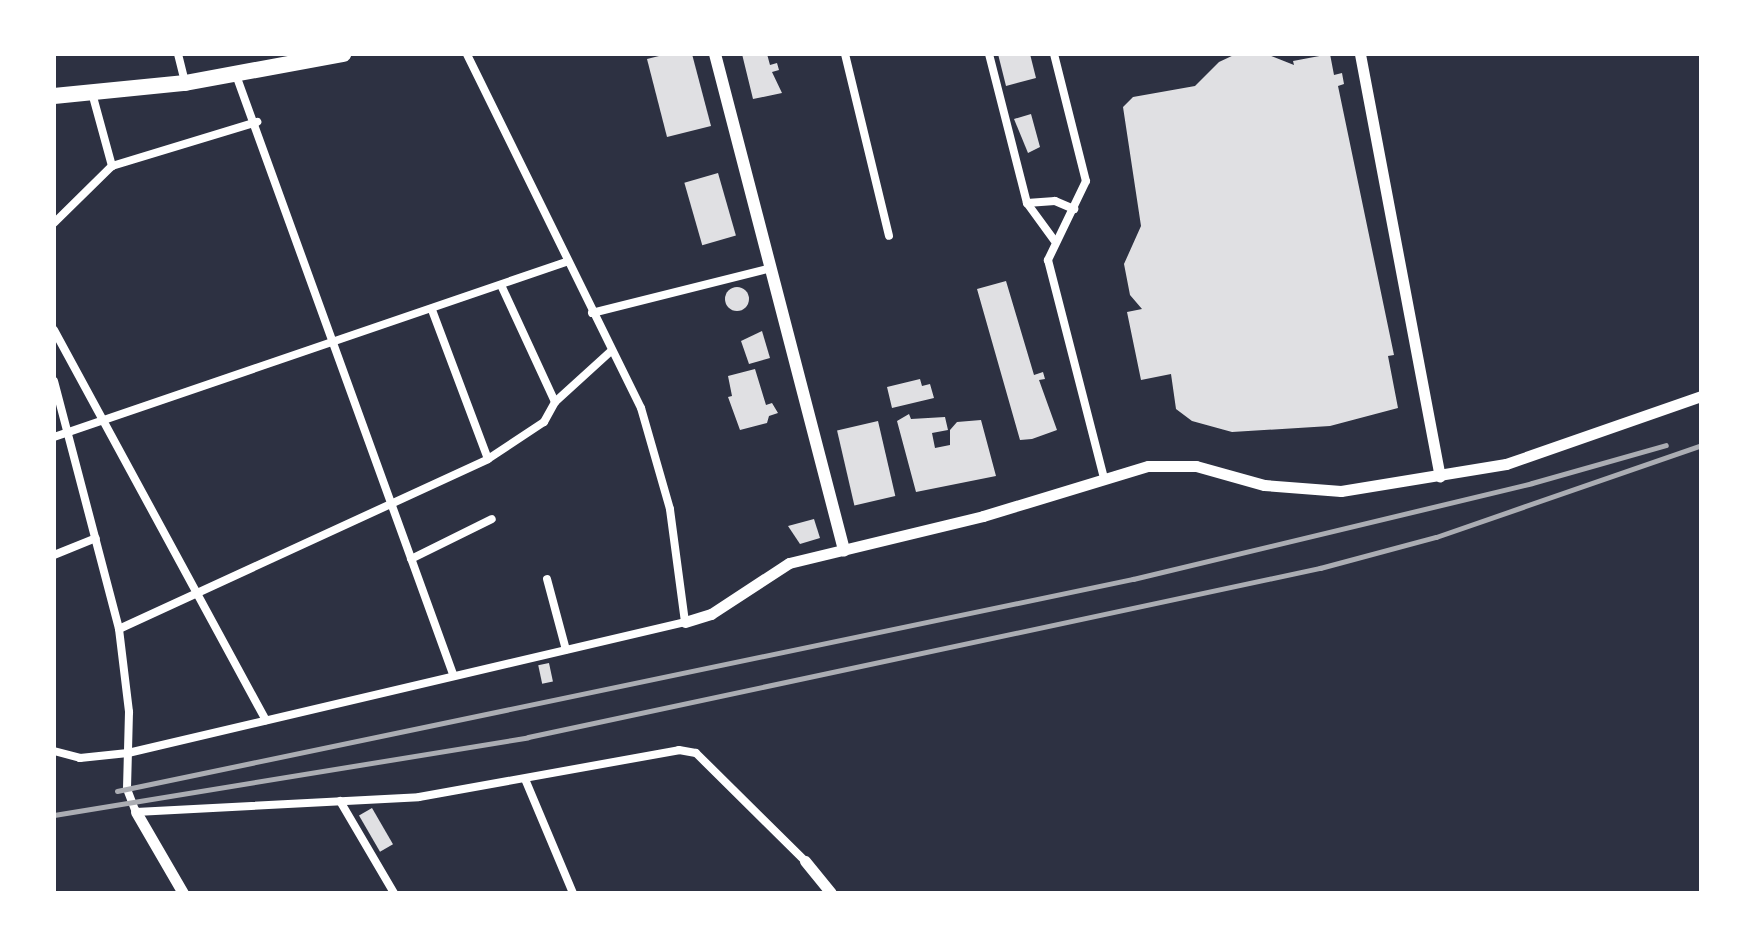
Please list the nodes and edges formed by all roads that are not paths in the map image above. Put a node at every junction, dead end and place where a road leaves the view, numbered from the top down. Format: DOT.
graph roads {
  1 [pos="178,54"];
  2 [pos="343,54"];
  3 [pos="467,54"];
  4 [pos="715,54"];
  5 [pos="845,54"];
  6 [pos="989,54"];
  7 [pos="1054,54"];
  8 [pos="1360,54"];
  9 [pos="235,74"];
  10 [pos="185,83"];
  11 [pos="92,93"];
  12 [pos="54,96"];
  13 [pos="257,122"];
  14 [pos="112,166"];
  15 [pos="1027,203"];
  16 [pos="1074,209"];
  17 [pos="54,223"];
  18 [pos="889,236"];
  19 [pos="1054,240"];
  20 [pos="566,262"];
  21 [pos="771,268"];
  22 [pos="501,285"];
  23 [pos="432,310"];
  24 [pos="592,313"];
  25 [pos="54,330"];
  26 [pos="334,342"];
  27 [pos="611,351"];
  28 [pos="54,381"];
  29 [pos="1701,396"];
  30 [pos="555,402"];
  31 [pos="102,419"];
  32 [pos="68,432"];
  33 [pos="54,437"];
  34 [pos="488,459"];
  35 [pos="1440,476"];
  36 [pos="1104,478"];
  37 [pos="392,502"];
  38 [pos="492,519"];
  39 [pos="96,538"];
  40 [pos="844,550"];
  41 [pos="54,555"];
  42 [pos="411,559"];
  43 [pos="547,579"];
  44 [pos="199,594"];
  45 [pos="685,622"];
  46 [pos="119,629"];
  47 [pos="566,650"];
  48 [pos="453,674"];
  49 [pos="266,720"];
  50 [pos="54,751"];
  51 [pos="128,753"];
  52 [pos="525,779"];
  53 [pos="340,801"];
  54 [pos="136,812"];
  55 [pos="805,861"];
  56 [pos="183,893"];
  57 [pos="394,893"];
  58 [pos="573,893"];
  59 [pos="831,893"];
  1 -- 10 [label="street"];
  2 -- 9 [label="highway"];
  3 -- 20 [label="street"];
  4 -- 21 [label="main road"];
  5 -- 18 [label="street"];
  6 -- 15 [label="street"];
  7 -- 16 [label="street"];
  8 -- 35 [label="street"];
  9 -- 10 [label="highway"];
  9 -- 13 [label="street"];
  10 -- 11 [label="highway"];
  11 -- 12 [label="highway"];
  11 -- 14 [label="street"];
  13 -- 14 [label="street"];
  13 -- 26 [label="street"];
  14 -- 17 [label="street"];
  15 -- 16 [label="street"];
  15 -- 19 [label="street"];
  16 -- 19 [label="street"];
  19 -- 36 [label="street"];
  20 -- 22 [label="street"];
  20 -- 24 [label="street"];
  21 -- 24 [label="street"];
  21 -- 40 [label="main road"];
  22 -- 23 [label="street"];
  22 -- 30 [label="street"];
  23 -- 26 [label="street"];
  23 -- 34 [label="street"];
  24 -- 27 [label="street"];
  25 -- 31 [label="street"];
  26 -- 31 [label="street"];
  26 -- 37 [label="street"];
  27 -- 30 [label="street"];
  27 -- 45 [label="street"];
  28 -- 32 [label="street"];
  29 -- 35 [label="street"];
  30 -- 34 [label="street"];
  31 -- 32 [label="street"];
  31 -- 44 [label="street"];
  32 -- 33 [label="street"];
  32 -- 39 [label="street"];
  34 -- 37 [label="street"];
  35 -- 36 [label="street"];
  36 -- 40 [label="street"];
  37 -- 42 [label="street"];
  37 -- 44 [label="street"];
  38 -- 42 [label="street"];
  39 -- 41 [label="street"];
  39 -- 46 [label="street"];
  40 -- 45 [label="street"];
  42 -- 48 [label="street"];
  43 -- 47 [label="street"];
  44 -- 46 [label="street"];
  44 -- 49 [label="street"];
  45 -- 47 [label="street"];
  46 -- 51 [label="street"];
  47 -- 48 [label="street"];
  48 -- 49 [label="street"];
  49 -- 51 [label="street"];
  50 -- 51 [label="street"];
  51 -- 54 [label="street"];
  52 -- 53 [label="street"];
  52 -- 55 [label="street"];
  52 -- 58 [label="street"];
  53 -- 54 [label="street"];
  53 -- 57 [label="street"];
  54 -- 56 [label="street"];
  55 -- 59 [label="street"];
}
